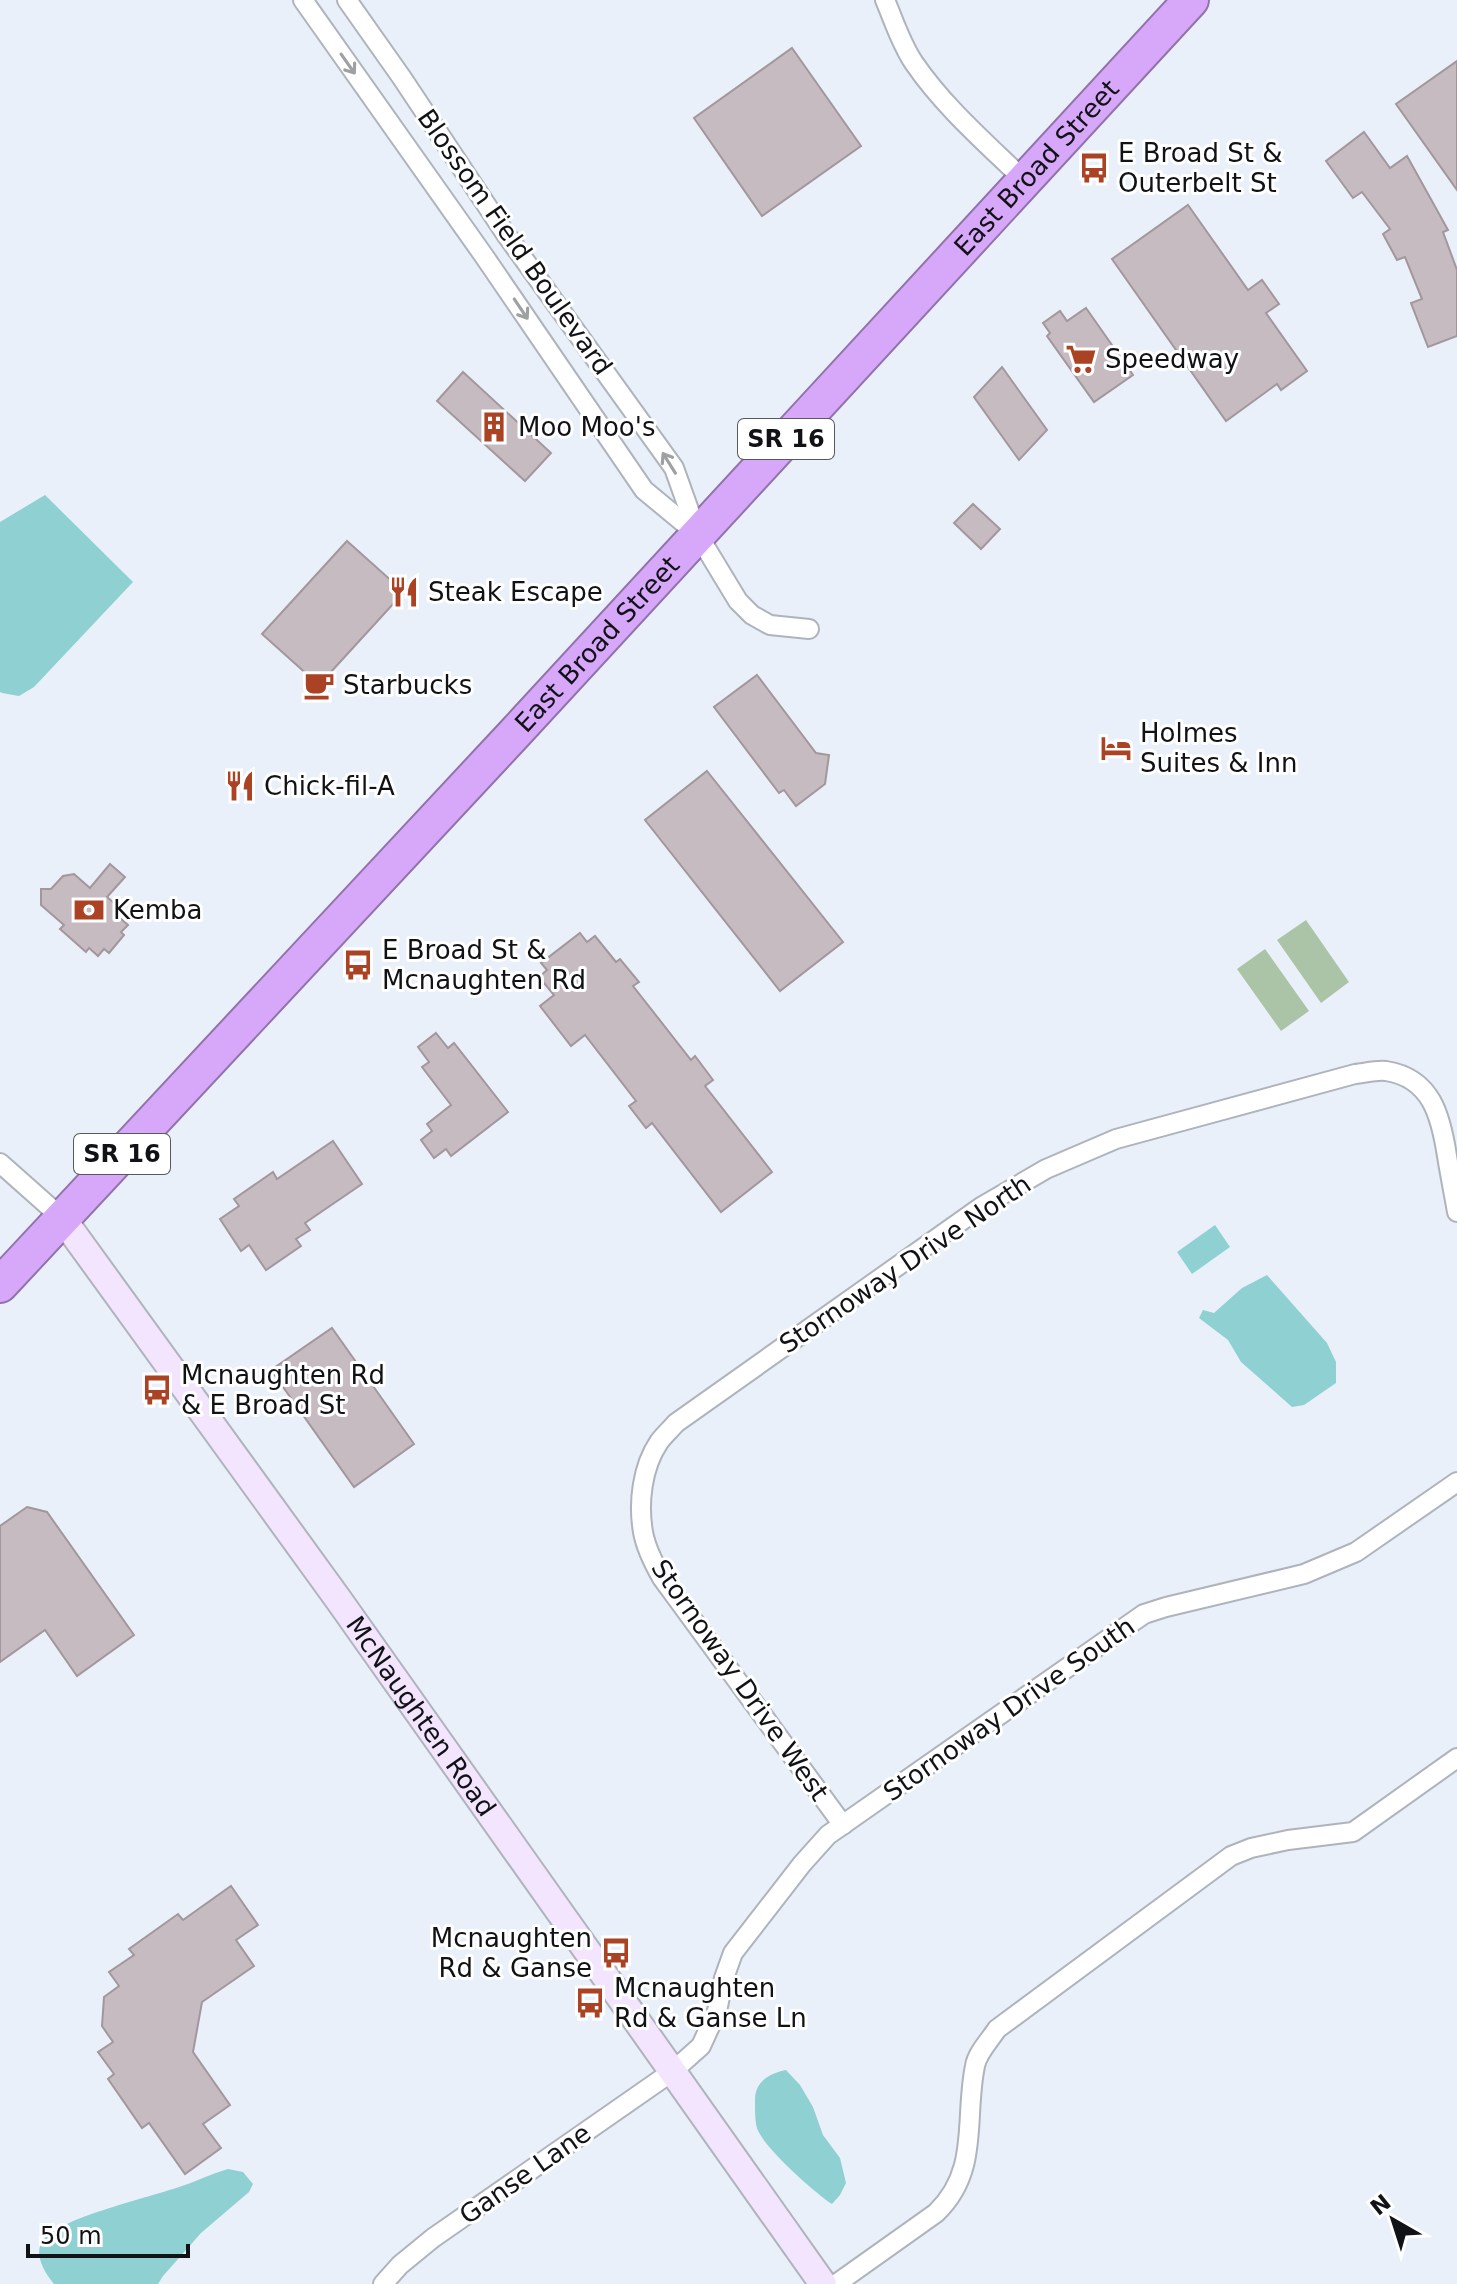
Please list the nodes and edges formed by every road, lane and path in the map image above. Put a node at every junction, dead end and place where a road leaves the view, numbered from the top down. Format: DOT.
graph roads {
  1 [pos="303,0"];
  2 [pos="347,0"];
  3 [pos="885,0"];
  4 [pos="1191,0"];
  5 [pos="1025,181"];
  6 [pos="698,535"];
  7 [pos="809,629"];
  8 [pos="0,1163"];
  9 [pos="1457,1212"];
  10 [pos="62,1218"];
  11 [pos="0,1285"];
  12 [pos="1457,1482"];
  13 [pos="643,1484"];
  14 [pos="1457,1758"];
  15 [pos="843,1825"];
  16 [pos="673,2071"];
  17 [pos="383,2284"];
  18 [pos="823,2284"];
  19 [pos="836,2284"];
  1 -- 6 [label="street, Blossom Field Boulevard, one-way"];
  6 -- 2 [label="street, Blossom Field Boulevard, one-way"];
  3 -- 5 [label="street"];
  4 -- 5 [label="highway, East Broad Street / SR 16"];
  5 -- 6 [label="highway, East Broad Street / SR 16"];
  6 -- 7 [label="street"];
  6 -- 10 [label="highway, East Broad Street / SR 16"];
  8 -- 10 [label="street, McNaughten Road"];
  9 -- 13 [label="street, Stornoway Drive North"];
  10 -- 11 [label="highway, East Broad Street / SR 16"];
  10 -- 16 [label="street, McNaughten Road"];
  12 -- 15 [label="street, Stornoway Drive South"];
  13 -- 15 [label="street, Stornoway Drive West"];
  14 -- 19 [label="street"];
  15 -- 16 [label="street, Stornoway Drive South"];
  16 -- 17 [label="street, Ganse Lane"];
  16 -- 18 [label="street, McNaughten Road"];
}
